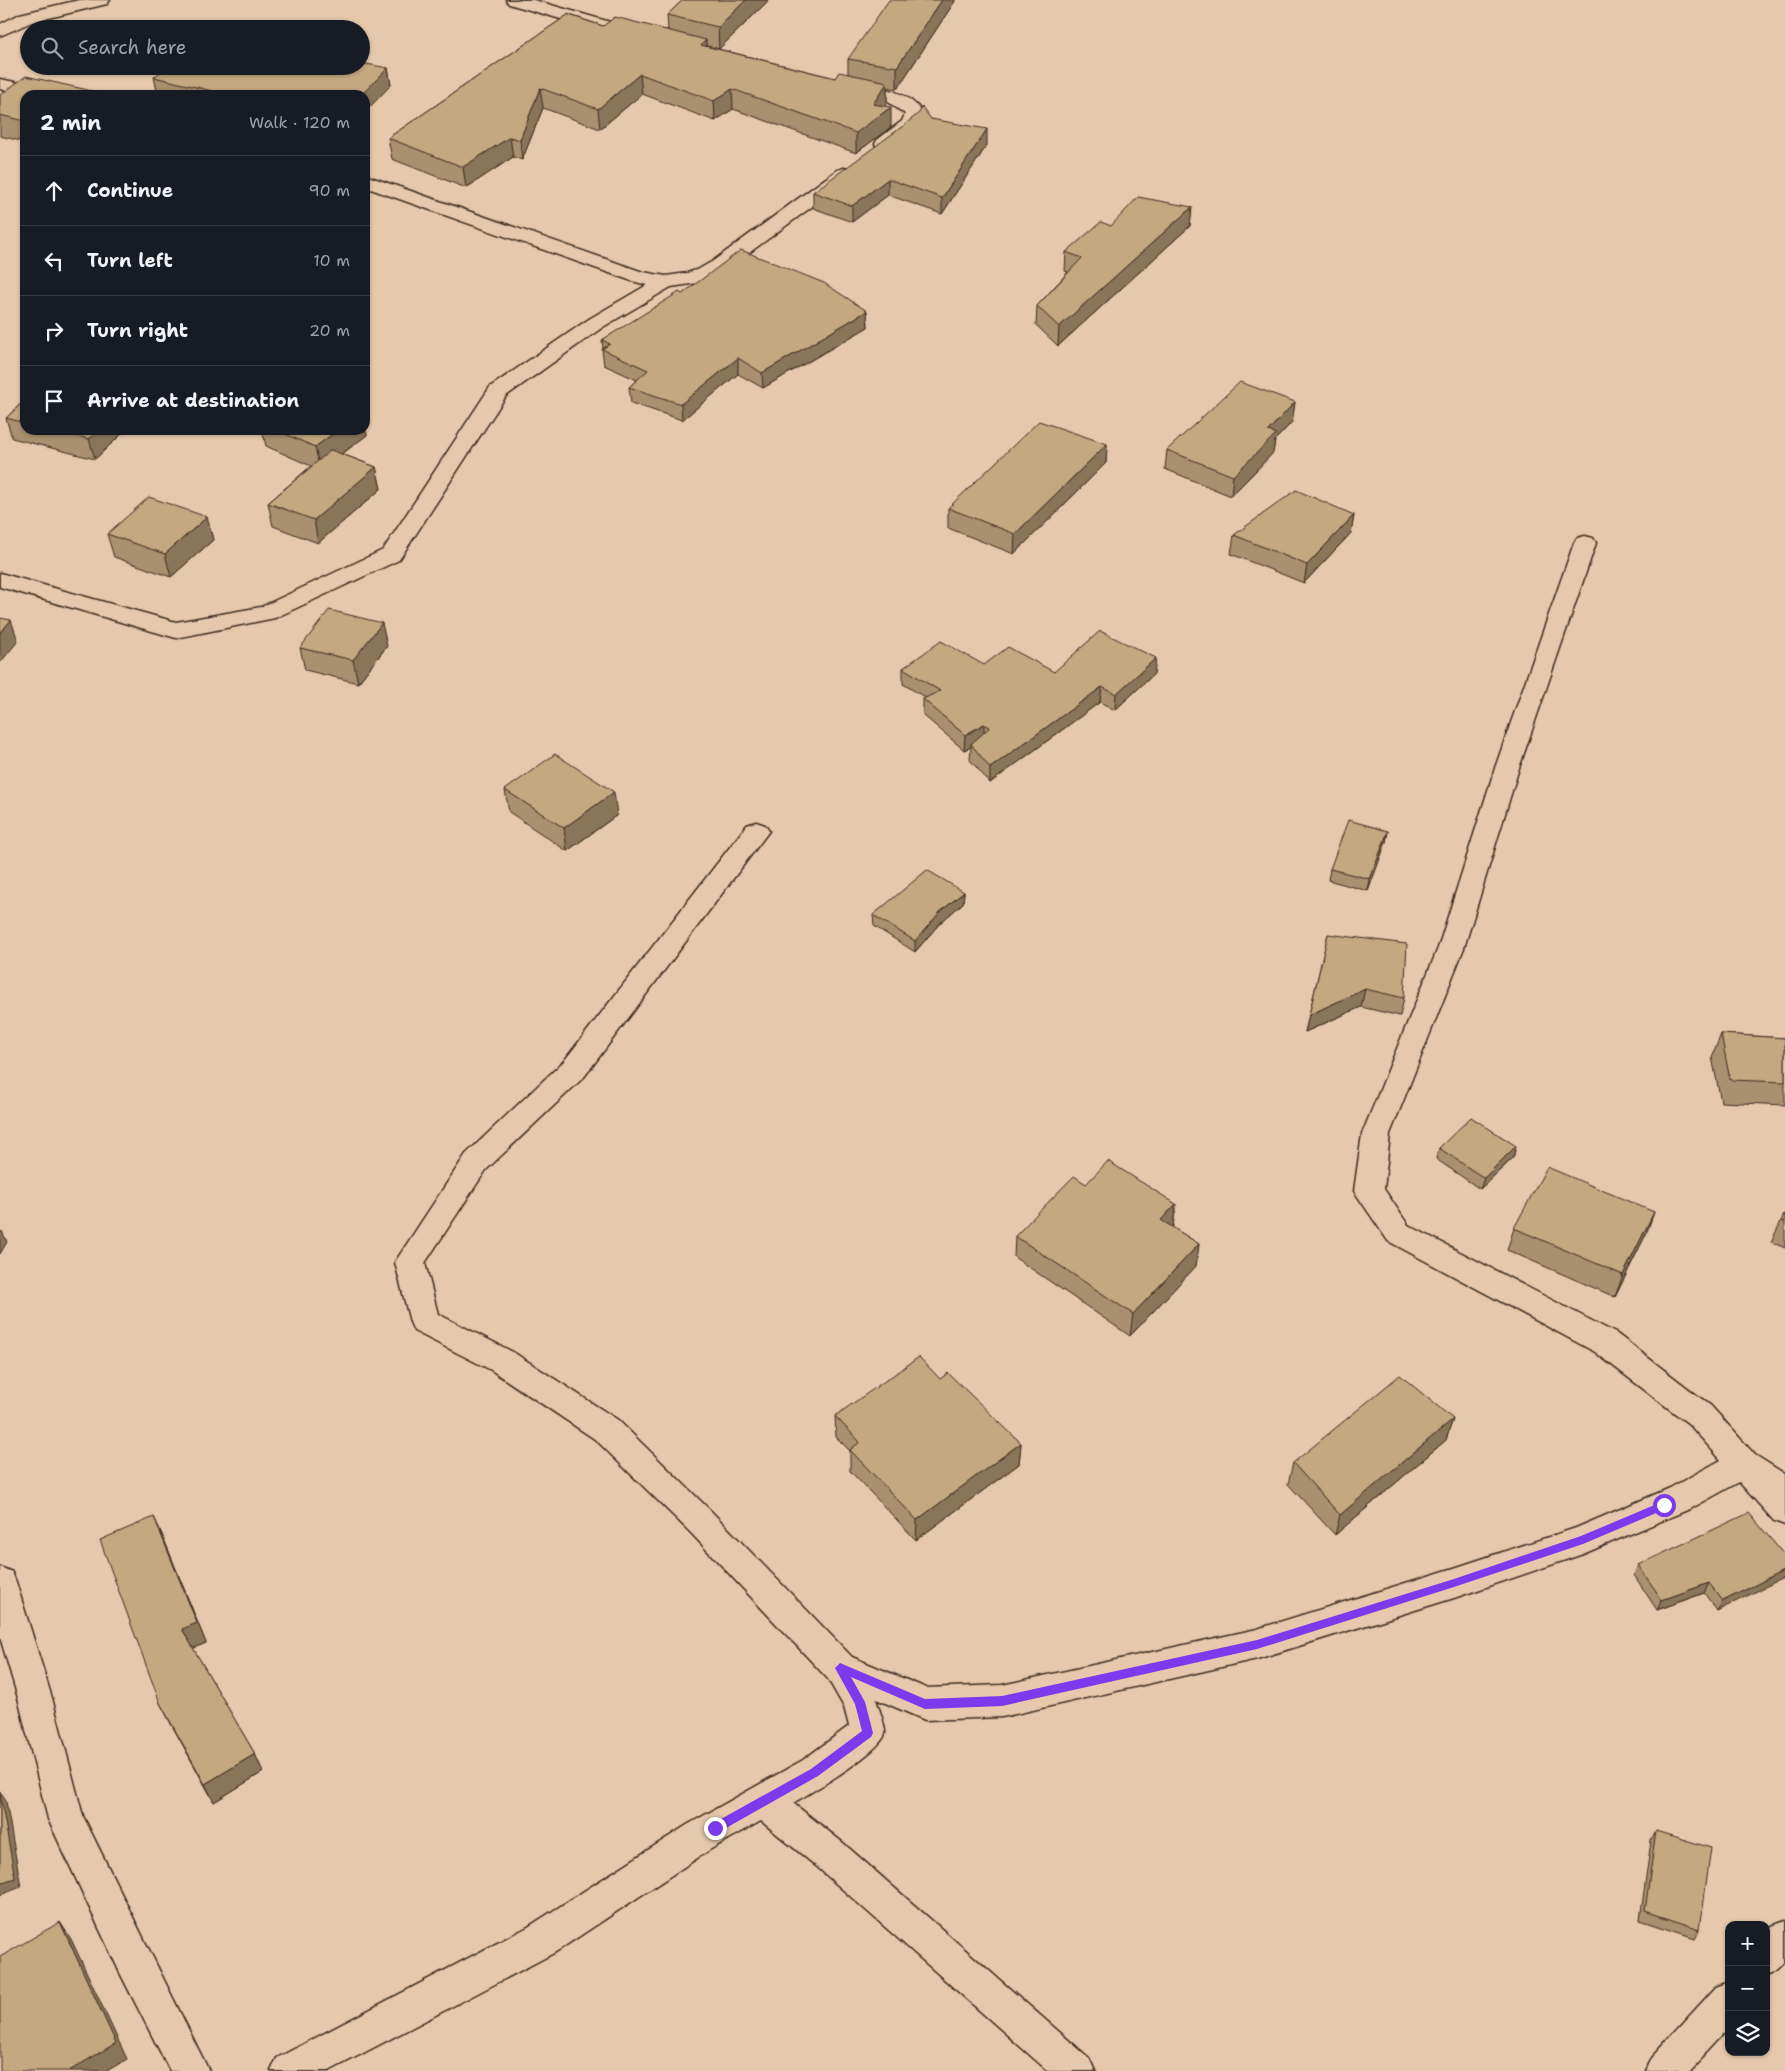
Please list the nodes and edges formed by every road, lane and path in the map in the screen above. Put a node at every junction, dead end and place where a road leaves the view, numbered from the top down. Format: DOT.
graph roads {
  1 [pos="102,0"];
  2 [pos="515,0"];
  3 [pos="22,20"];
  4 [pos="20,21"];
  5 [pos="0,31"];
  6 [pos="660,42"];
  7 [pos="0,84"];
  8 [pos="832,84"];
  9 [pos="29,90"];
  10 [pos="871,154"];
  11 [pos="855,165"];
  12 [pos="370,183"];
  13 [pos="666,282"];
  14 [pos="1585,543"];
  15 [pos="0,580"];
  16 [pos="756,831"];
  17 [pos="1743,1464"];
  18 [pos="1785,1492"];
  19 [pos="1785,1511"];
  20 [pos="0,1582"];
  21 [pos="840,1668"];
  22 [pos="764,1801"];
  23 [pos="1785,1939"];
  24 [pos="1770,1954"];
  25 [pos="1725,2004"];
  26 [pos="190,2071"];
  27 [pos="290,2071"];
  28 [pos="1076,2071"];
  29 [pos="1664,2071"];
  1 -- 3 [label="street"];
  2 -- 6 [label="street"];
  4 -- 5 [label="street"];
  7 -- 9 [label="street"];
  8 -- 10 [label="street"];
  11 -- 13 [label="street"];
  12 -- 13 [label="street"];
  13 -- 15 [label="street"];
  14 -- 17 [label="street"];
  16 -- 21 [label="street"];
  17 -- 18 [label="street"];
  17 -- 19 [label="street"];
  17 -- 21 [label="street"];
  20 -- 26 [label="street"];
  21 -- 22 [label="street"];
  22 -- 27 [label="street"];
  22 -- 28 [label="street"];
  23 -- 24 [label="street"];
  25 -- 29 [label="street"];
}
